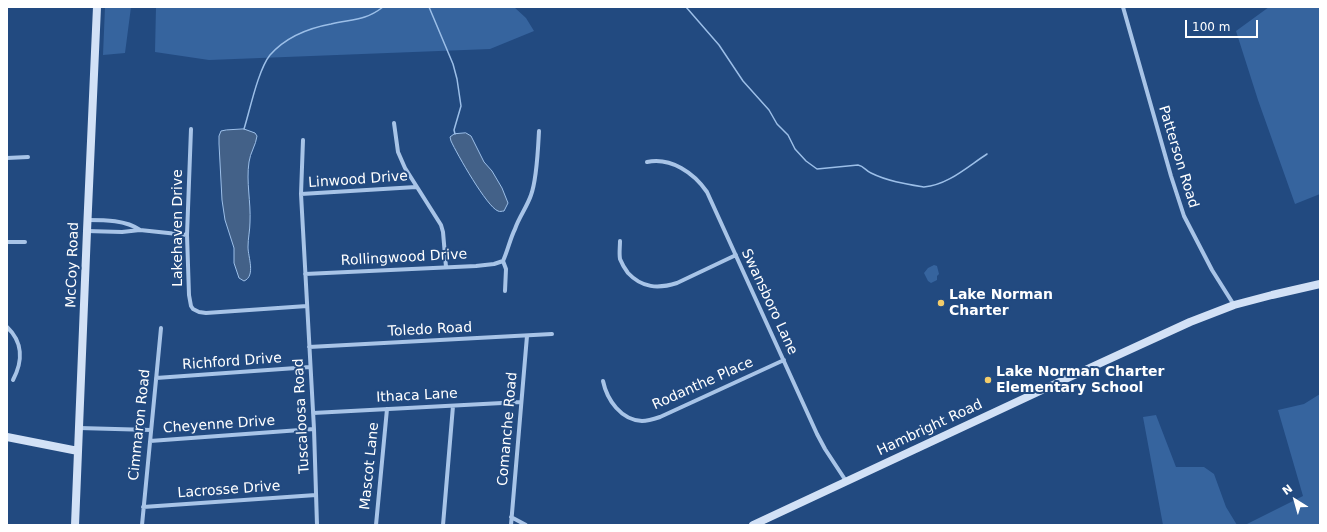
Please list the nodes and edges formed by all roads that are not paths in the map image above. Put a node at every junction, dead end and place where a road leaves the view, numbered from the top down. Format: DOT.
graph roads {
  1 [pos="98,7"];
  2 [pos="1123,7"];
  3 [pos="394,123"];
  4 [pos="191,129"];
  5 [pos="539,131"];
  6 [pos="303,140"];
  7 [pos="7,158"];
  8 [pos="28,158"];
  9 [pos="647,162"];
  10 [pos="416,187"];
  11 [pos="302,194"];
  12 [pos="87,220"];
  13 [pos="140,230"];
  14 [pos="87,231"];
  15 [pos="186,235"];
  16 [pos="620,240"];
  17 [pos="7,242"];
  18 [pos="25,242"];
  19 [pos="736,255"];
  20 [pos="503,261"];
  21 [pos="446,267"];
  22 [pos="305,274"];
  23 [pos="1320,284"];
  24 [pos="505,291"];
  25 [pos="1234,305"];
  26 [pos="307,306"];
  27 [pos="7,327"];
  28 [pos="161,328"];
  29 [pos="552,334"];
  30 [pos="527,336"];
  31 [pos="309,347"];
  32 [pos="784,360"];
  33 [pos="310,367"];
  34 [pos="156,378"];
  35 [pos="13,380"];
  36 [pos="603,381"];
  37 [pos="522,402"];
  38 [pos="452,406"];
  39 [pos="387,409"];
  40 [pos="313,413"];
  41 [pos="79,428"];
  42 [pos="314,429"];
  43 [pos="151,430"];
  44 [pos="7,437"];
  45 [pos="150,441"];
  46 [pos="78,451"];
  47 [pos="846,482"];
  48 [pos="316,495"];
  49 [pos="144,507"];
  50 [pos="511,517"];
  51 [pos="75,525"];
  52 [pos="142,525"];
  53 [pos="317,525"];
  54 [pos="376,525"];
  55 [pos="443,525"];
  56 [pos="511,525"];
  57 [pos="526,525"];
  58 [pos="753,525"];
  1 -- 12 [label="main road, McCoy Road"];
  2 -- 25 [label="street, Patterson Road"];
  3 -- 10 [label="street"];
  4 -- 15 [label="street, Lakehaven Drive"];
  5 -- 20 [label="street"];
  6 -- 11 [label="street"];
  7 -- 8 [label="street"];
  9 -- 19 [label="street, Swansboro Lane"];
  10 -- 11 [label="street, Linwood Drive"];
  10 -- 21 [label="street"];
  11 -- 22 [label="street"];
  12 -- 13 [label="street"];
  12 -- 14 [label="main road, McCoy Road"];
  13 -- 14 [label="street"];
  13 -- 15 [label="street"];
  14 -- 41 [label="main road, McCoy Road"];
  15 -- 26 [label="street, Lakehaven Drive"];
  16 -- 19 [label="street"];
  17 -- 18 [label="street"];
  19 -- 32 [label="street, Swansboro Lane"];
  20 -- 21 [label="street, Rollingwood Drive"];
  20 -- 24 [label="street"];
  21 -- 22 [label="street, Rollingwood Drive"];
  22 -- 26 [label="street"];
  23 -- 25 [label="main road, Hambright Road"];
  25 -- 47 [label="main road, Hambright Road"];
  26 -- 31 [label="street, Tuscaloosa Road"];
  27 -- 35 [label="street"];
  28 -- 34 [label="street, Cimmaron Road"];
  29 -- 30 [label="street, Toledo Road"];
  30 -- 31 [label="street, Toledo Road"];
  30 -- 37 [label="street, Comanche Road"];
  31 -- 33 [label="street, Tuscaloosa Road"];
  32 -- 36 [label="street, Rodanthe Place"];
  32 -- 47 [label="street, Swansboro Lane"];
  33 -- 34 [label="street, Richford Drive"];
  33 -- 40 [label="street, Tuscaloosa Road"];
  34 -- 43 [label="street, Cimmaron Road"];
  37 -- 38 [label="street, Ithaca Lane"];
  37 -- 50 [label="street, Comanche Road"];
  38 -- 39 [label="street, Ithaca Lane"];
  38 -- 55 [label="street"];
  39 -- 40 [label="street, Ithaca Lane"];
  39 -- 54 [label="street, Mascot Lane"];
  40 -- 42 [label="street, Tuscaloosa Road"];
  41 -- 43 [label="street"];
  41 -- 46 [label="main road, McCoy Road"];
  42 -- 45 [label="street, Cheyenne Drive"];
  42 -- 48 [label="street, Tuscaloosa Road"];
  43 -- 45 [label="street, Cimmaron Road"];
  44 -- 46 [label="main road"];
  45 -- 49 [label="street, Cimmaron Road"];
  46 -- 51 [label="main road, McCoy Road"];
  47 -- 58 [label="main road, Hambright Road"];
  48 -- 49 [label="street, Lacrosse Drive"];
  48 -- 53 [label="street, Tuscaloosa Road"];
  49 -- 52 [label="street, Cimmaron Road"];
  50 -- 56 [label="street, Comanche Road"];
  50 -- 57 [label="street"];
}
